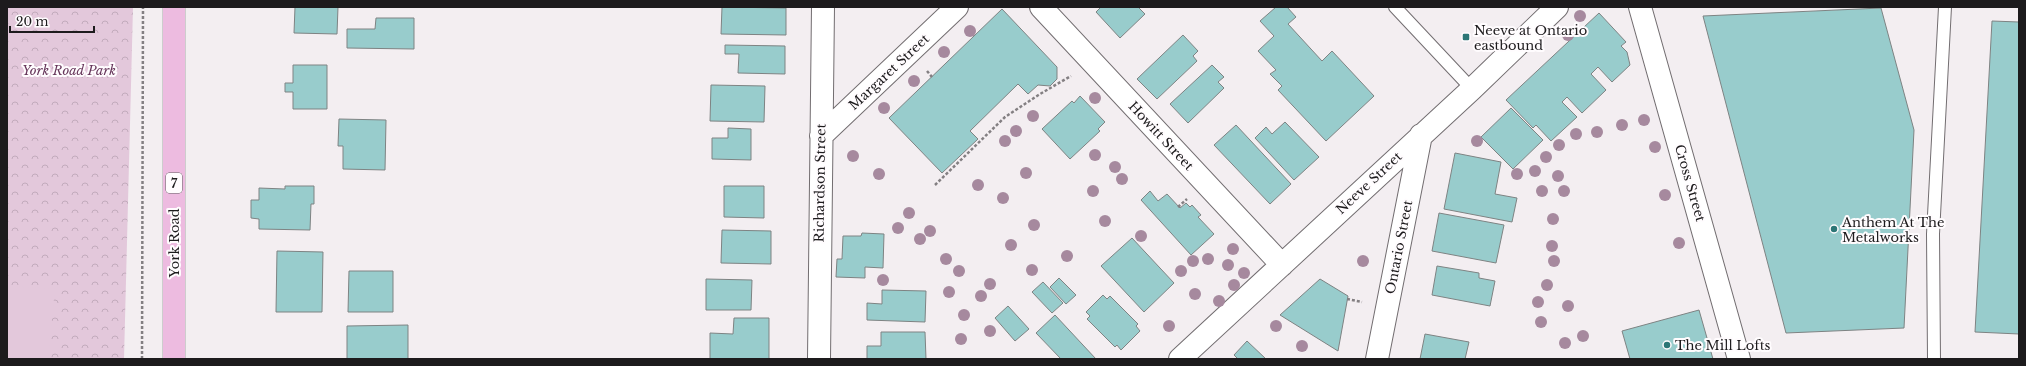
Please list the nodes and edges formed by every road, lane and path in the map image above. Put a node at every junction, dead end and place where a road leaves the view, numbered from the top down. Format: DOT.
graph roads {
  1 [pos="143,7"];
  2 [pos="174,7"];
  3 [pos="823,7"];
  4 [pos="957,7"];
  5 [pos="1041,7"];
  6 [pos="1395,7"];
  7 [pos="1557,7"];
  8 [pos="1640,7"];
  9 [pos="1945,7"];
  10 [pos="1093,63"];
  11 [pos="1472,88"];
  12 [pos="1421,135"];
  13 [pos="821,136"];
  14 [pos="935,185"];
  15 [pos="1282,265"];
  16 [pos="1347,299"];
  17 [pos="1362,302"];
  18 [pos="142,359"];
  19 [pos="174,359"];
  20 [pos="819,359"];
  21 [pos="1180,359"];
  22 [pos="1377,359"];
  23 [pos="1739,359"];
  24 [pos="1934,359"];
  1 -- 18 [label="path"];
  2 -- 19 [label="main road, York Road / 7"];
  3 -- 13 [label="street, Richardson Street"];
  4 -- 13 [label="street, Margaret Street"];
  5 -- 10 [label="street, Howitt Street"];
  6 -- 11 [label="lane"];
  7 -- 11 [label="street, Neeve Street"];
  8 -- 23 [label="street, Cross Street"];
  9 -- 24 [label="lane"];
  10 -- 14 [label="path"];
  10 -- 15 [label="street, Howitt Street"];
  11 -- 12 [label="street, Neeve Street"];
  12 -- 15 [label="street, Neeve Street"];
  12 -- 22 [label="street, Ontario Street"];
  13 -- 20 [label="street, Richardson Street"];
  15 -- 21 [label="street, Neeve Street"];
  16 -- 17 [label="path"];
}
